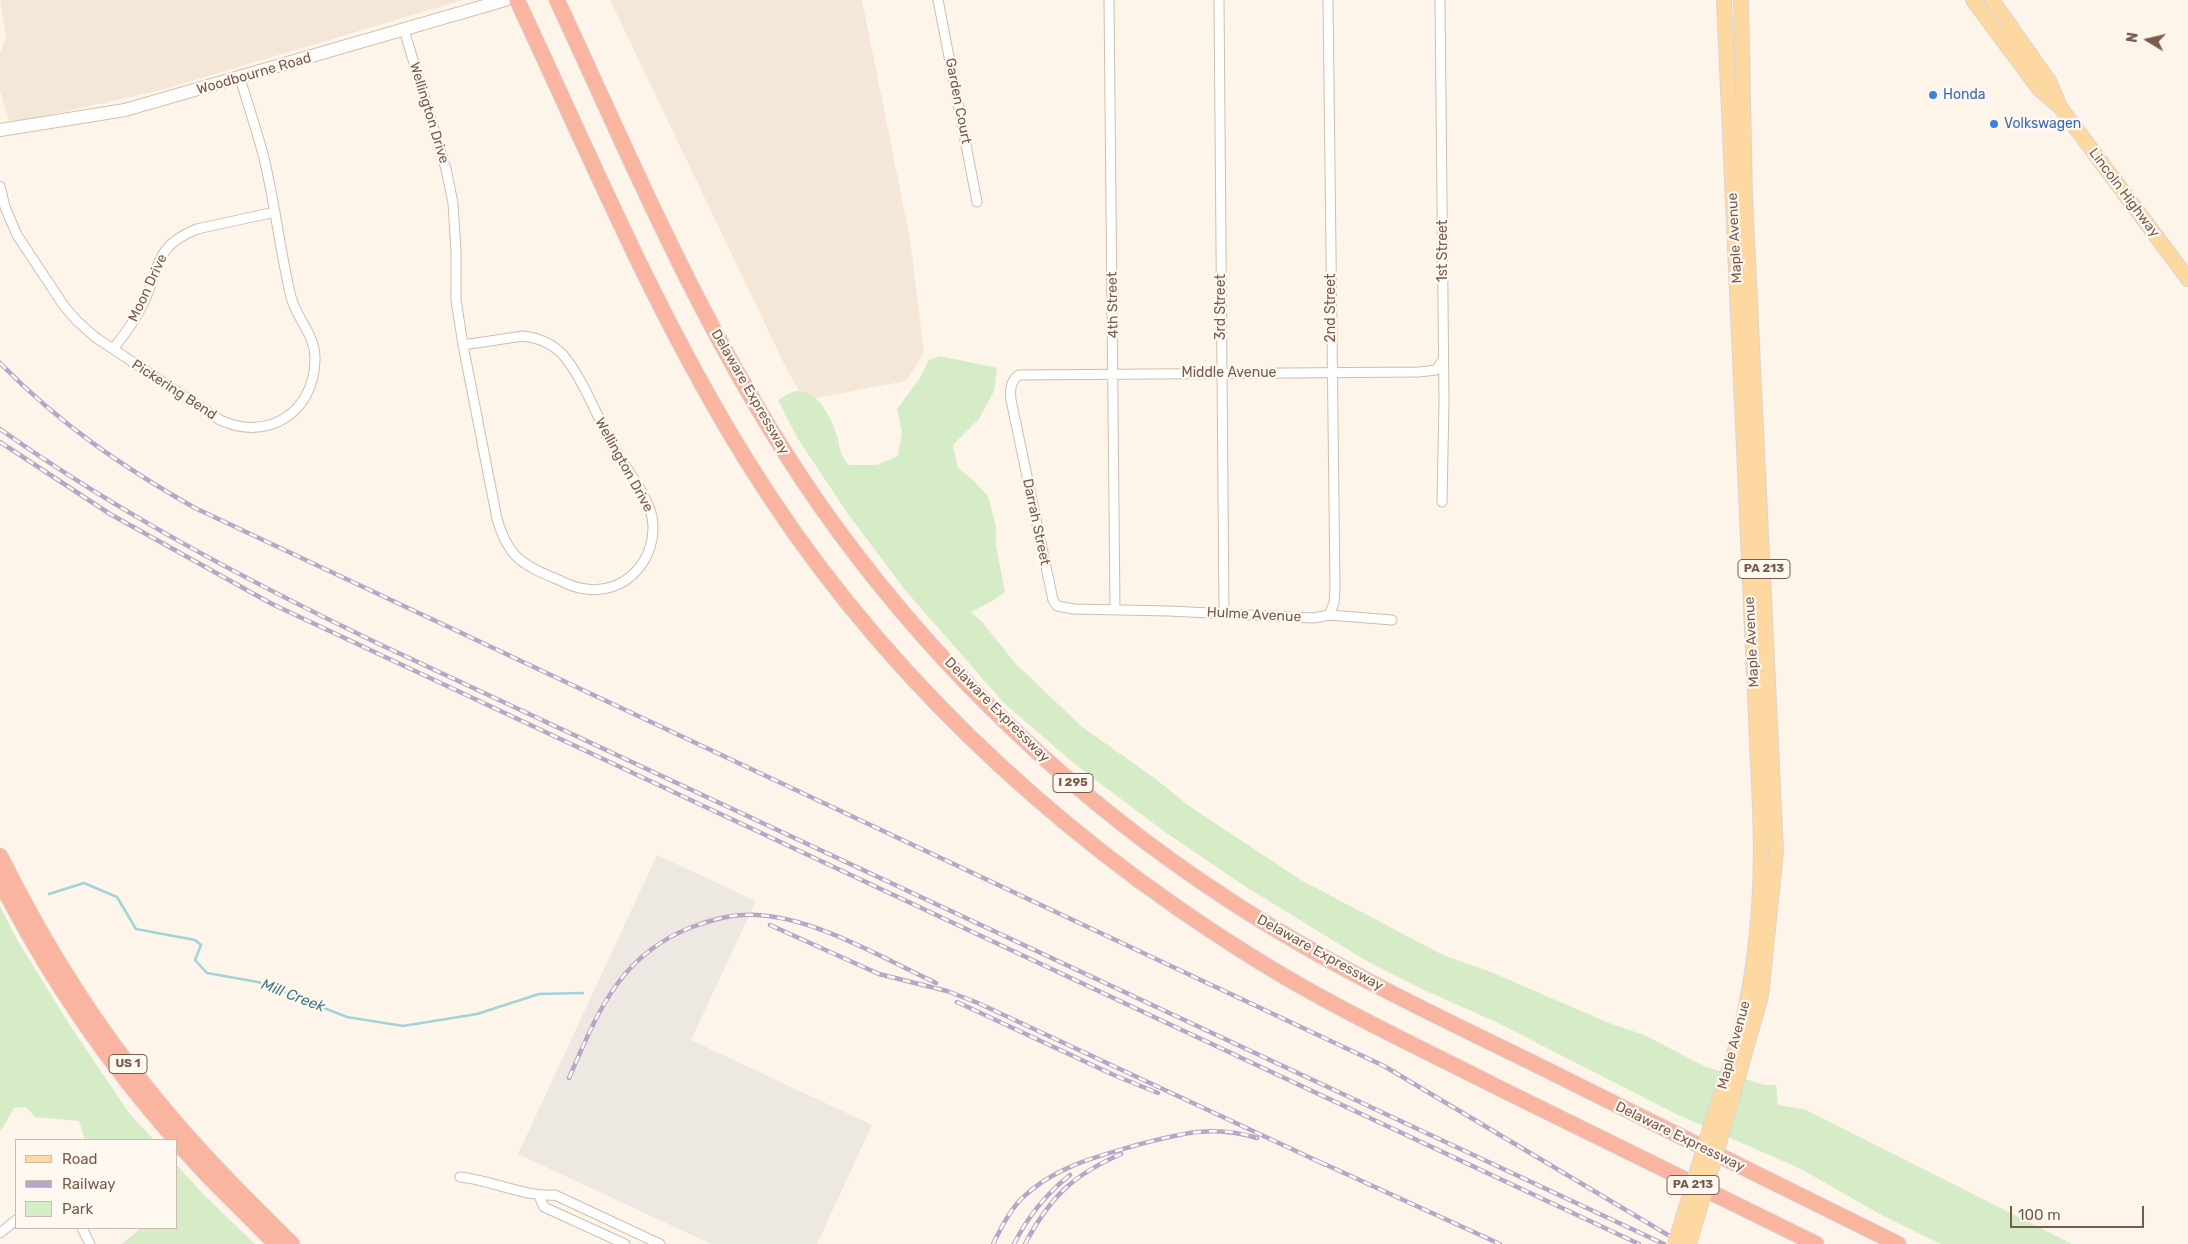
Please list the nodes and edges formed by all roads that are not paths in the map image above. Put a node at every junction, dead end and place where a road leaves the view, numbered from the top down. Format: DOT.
graph roads {
  1 [pos="517,0"];
  2 [pos="556,0"];
  3 [pos="938,0"];
  4 [pos="1109,0"];
  5 [pos="1219,0"];
  6 [pos="1328,0"];
  7 [pos="1440,0"];
  8 [pos="1724,0"];
  9 [pos="1741,0"];
  10 [pos="1973,0"];
  11 [pos="1992,0"];
  12 [pos="501,1"];
  13 [pos="404,30"];
  14 [pos="240,78"];
  15 [pos="2060,107"];
  16 [pos="0,130"];
  17 [pos="0,186"];
  18 [pos="977,202"];
  19 [pos="275,212"];
  20 [pos="2188,279"];
  21 [pos="463,345"];
  22 [pos="113,350"];
  23 [pos="1442,361"];
  24 [pos="1332,372"];
  25 [pos="1222,373"];
  26 [pos="1114,374"];
  27 [pos="1014,380"];
  28 [pos="1442,502"];
  29 [pos="1115,610"];
  30 [pos="1224,613"];
  31 [pos="1329,615"];
  32 [pos="1392,620"];
  33 [pos="0,856"];
  34 [pos="0,881"];
  35 [pos="1717,1129"];
  36 [pos="174,1139"];
  37 [pos="178,1143"];
  38 [pos="460,1177"];
  39 [pos="539,1196"];
  40 [pos="15,1221"];
  41 [pos="82,1229"];
  42 [pos="0,1233"];
  43 [pos="90,1244"];
  44 [pos="276,1244"];
  45 [pos="292,1244"];
  46 [pos="625,1244"];
  47 [pos="660,1244"];
  48 [pos="1675,1244"];
  49 [pos="1688,1244"];
  50 [pos="1816,1244"];
  51 [pos="1898,1244"];
  1 -- 50 [label="highway, I 295"];
  2 -- 51 [label="highway, Delaware Expressway / I 295"];
  3 -- 18 [label="street, Garden Court"];
  4 -- 26 [label="street, 4th Street"];
  5 -- 25 [label="street, 3rd Street"];
  6 -- 24 [label="street, 2nd Street"];
  7 -- 23 [label="street, 1st Street"];
  8 -- 35 [label="main road, Maple Avenue / PA 213"];
  9 -- 35 [label="main road, Maple Avenue / PA 213"];
  10 -- 15 [label="main road, Lincoln Highway"];
  11 -- 15 [label="main road, Lincoln Highway"];
  12 -- 13 [label="main road, Woodbourne Road"];
  13 -- 14 [label="main road, Woodbourne Road"];
  13 -- 21 [label="street, Wellington Drive"];
  14 -- 16 [label="main road, Woodbourne Road"];
  14 -- 19 [label="street, Pickering Bend"];
  15 -- 20 [label="main road, Lincoln Highway"];
  17 -- 22 [label="street, Pickering Bend"];
  19 -- 22 [label="street, Moon Drive"];
  19 -- 22 [label="street, Pickering Bend"];
  21 -- 21 [label="street, Wellington Drive"];
  23 -- 24 [label="street, Middle Avenue"];
  23 -- 28 [label="street, 1st Street"];
  24 -- 25 [label="street, Middle Avenue"];
  24 -- 31 [label="street, 2nd Street"];
  25 -- 26 [label="street, Middle Avenue"];
  25 -- 30 [label="street, 3rd Street"];
  26 -- 27 [label="street, Middle Avenue"];
  26 -- 29 [label="street, 4th Street"];
  27 -- 29 [label="street, Darrah Street"];
  29 -- 30 [label="street, Hulme Avenue"];
  30 -- 31 [label="street, Hulme Avenue"];
  31 -- 32 [label="street, Hulme Avenue"];
  33 -- 45 [label="highway, US 1"];
  34 -- 36 [label="highway, US 1"];
  35 -- 48 [label="main road, Maple Avenue / PA 213, bridge"];
  35 -- 49 [label="main road, Maple Avenue / PA 213, bridge"];
  37 -- 44 [label="highway, US 1"];
  38 -- 39 [label="street"];
  39 -- 46 [label="street"];
  39 -- 47 [label="street"];
  40 -- 42 [label="street"];
  41 -- 43 [label="street"];
}
